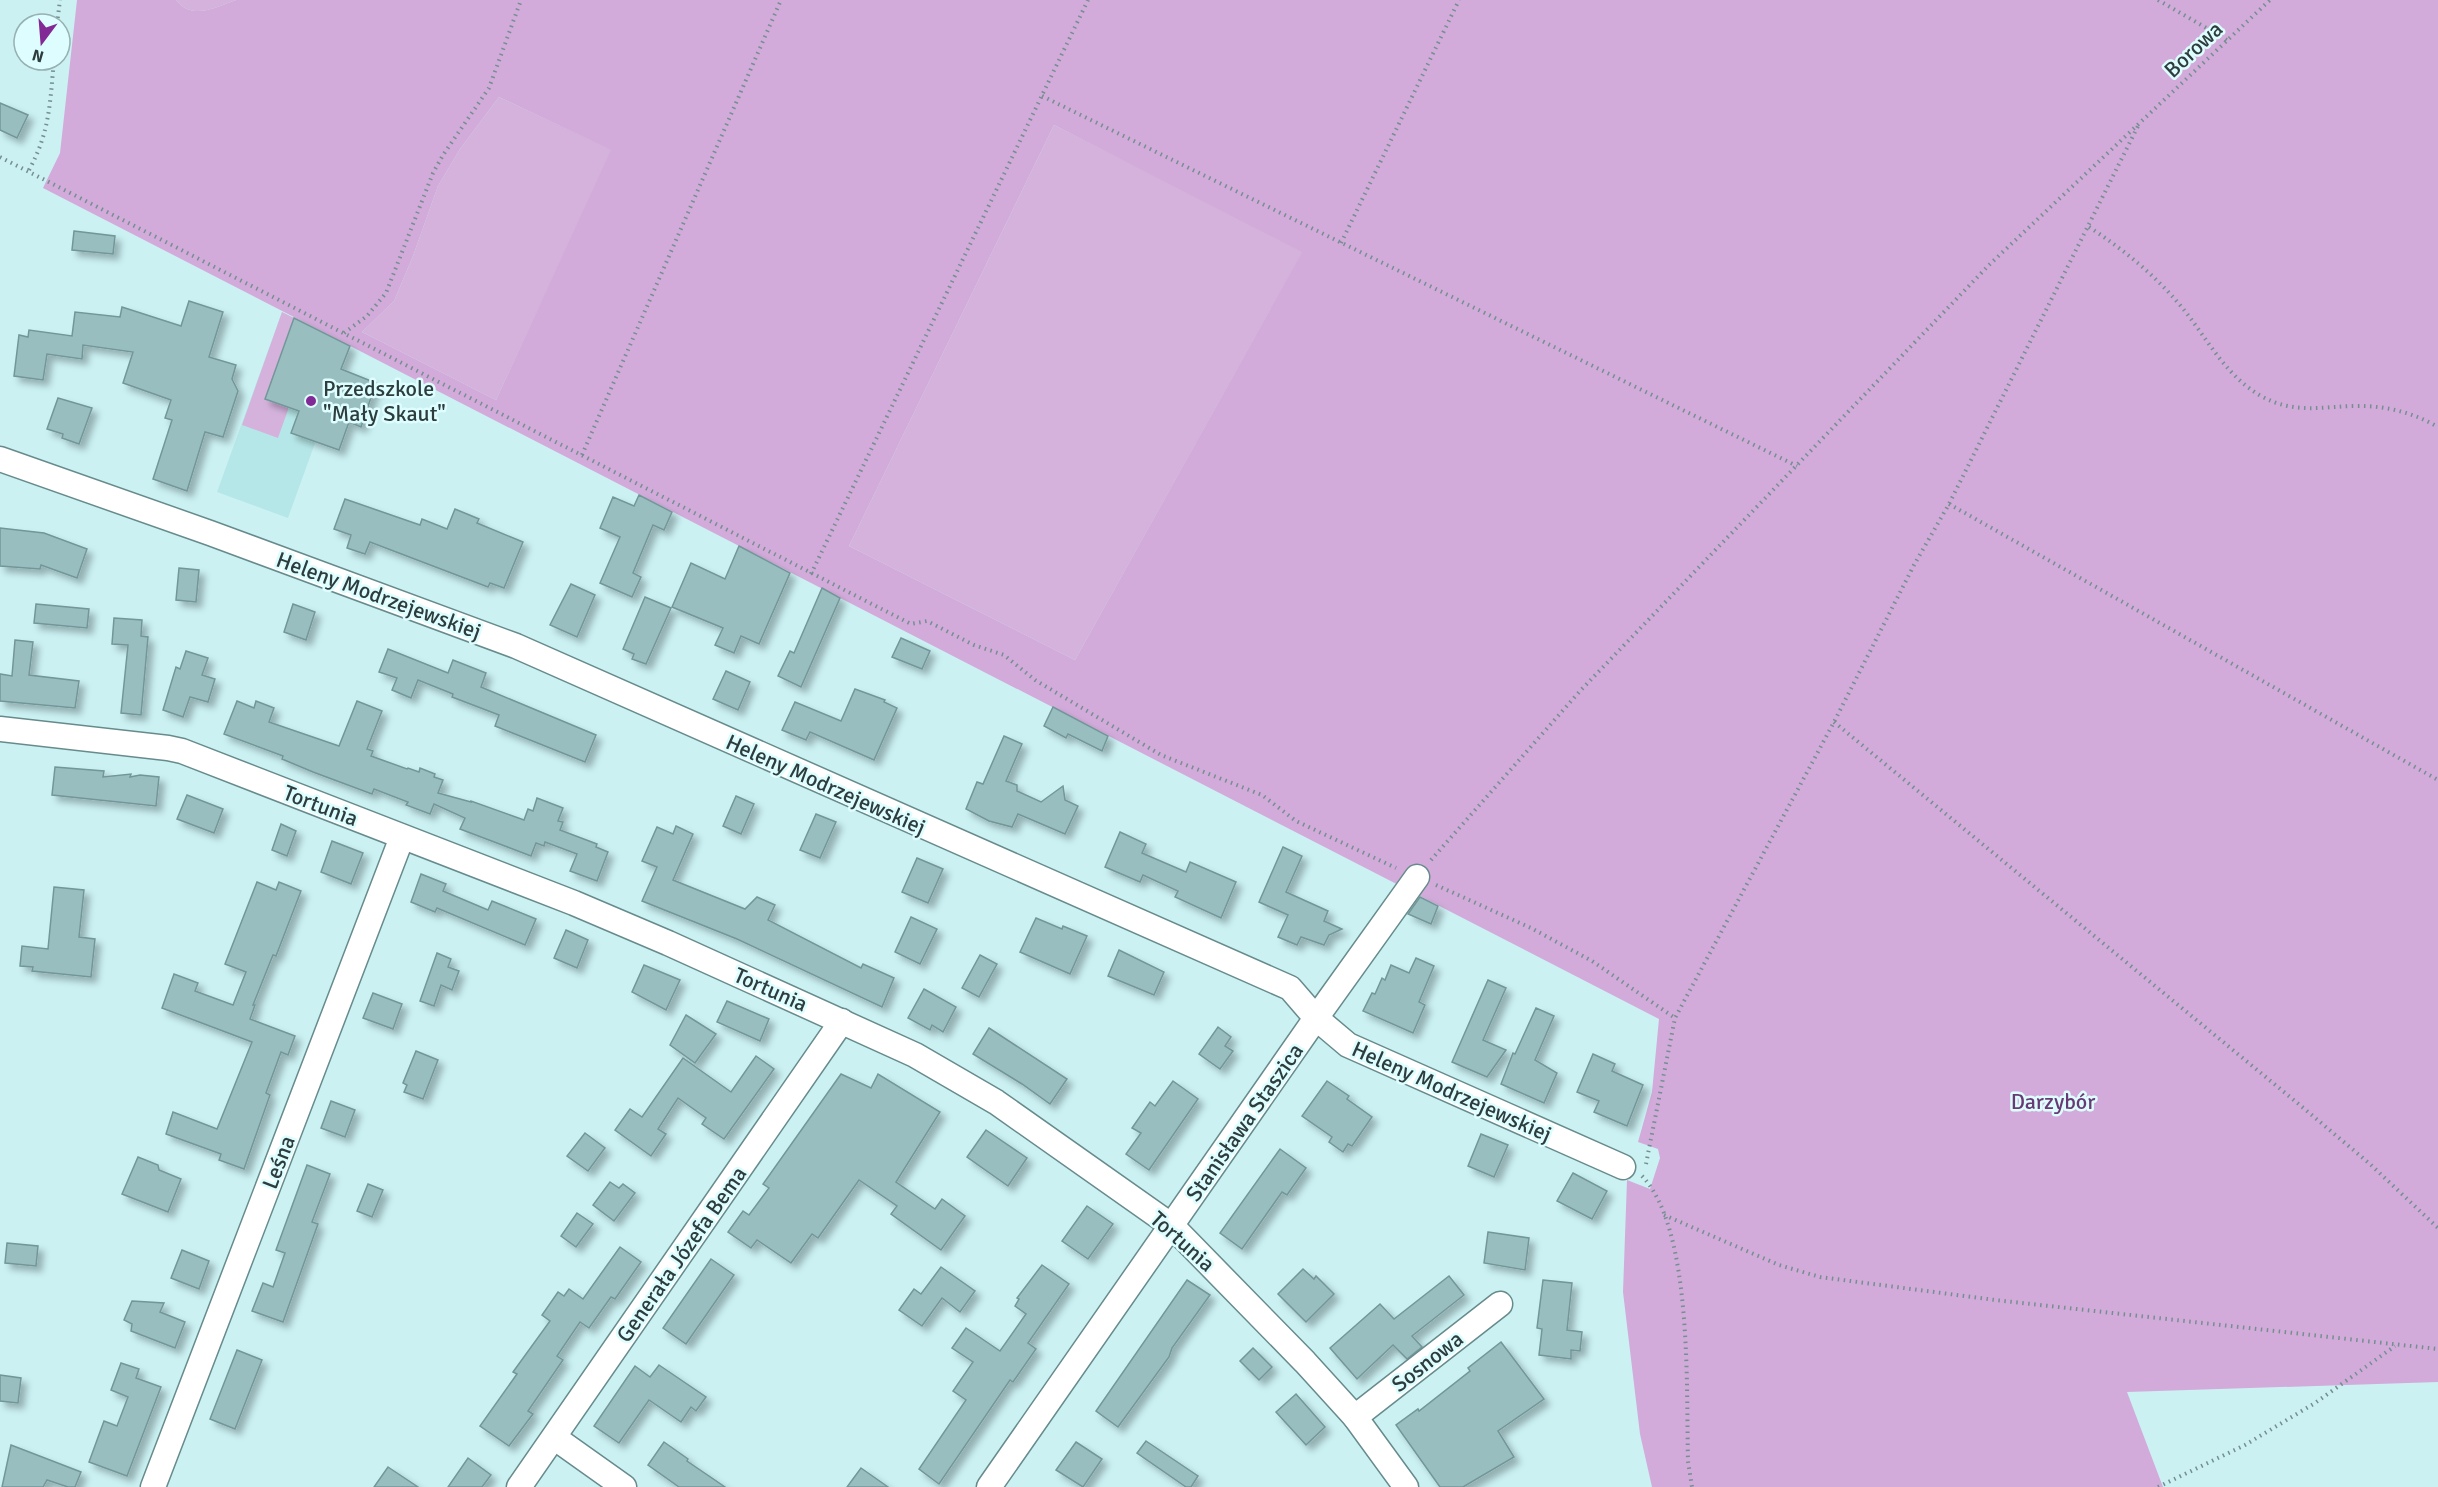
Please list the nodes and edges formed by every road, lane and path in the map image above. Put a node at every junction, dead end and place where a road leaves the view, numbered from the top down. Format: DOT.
graph roads {
  1 [pos="521,0"];
  2 [pos="781,0"];
  3 [pos="1088,0"];
  4 [pos="1459,0"];
  5 [pos="2158,0"];
  6 [pos="2270,0"];
  7 [pos="2227,40"];
  8 [pos="53,72"];
  9 [pos="1042,96"];
  10 [pos="2139,122"];
  11 [pos="0,157"];
  12 [pos="29,170"];
  13 [pos="2089,227"];
  14 [pos="1341,243"];
  15 [pos="344,333"];
  16 [pos="2438,427"];
  17 [pos="582,455"];
  18 [pos="0,459"];
  19 [pos="1797,466"];
  20 [pos="1949,504"];
  21 [pos="811,574"];
  22 [pos="1834,722"];
  23 [pos="0,729"];
  24 [pos="2438,780"];
  25 [pos="402,837"];
  26 [pos="1417,877"];
  27 [pos="1316,1018"];
  28 [pos="1675,1018"];
  29 [pos="842,1021"];
  30 [pos="1623,1167"];
  31 [pos="1664,1215"];
  32 [pos="1172,1226"];
  33 [pos="2438,1228"];
  34 [pos="1500,1304"];
  35 [pos="2395,1346"];
  36 [pos="2438,1349"];
  37 [pos="1355,1417"];
  38 [pos="555,1437"];
  39 [pos="153,1487"];
  40 [pos="519,1487"];
  41 [pos="624,1487"];
  42 [pos="990,1487"];
  43 [pos="1406,1487"];
  44 [pos="1692,1487"];
  45 [pos="2158,1487"];
  1 -- 15 [label="path"];
  2 -- 17 [label="path"];
  3 -- 9 [label="path"];
  4 -- 14 [label="path"];
  5 -- 7 [label="path"];
  6 -- 7 [label="path, Borowa"];
  7 -- 10 [label="path, Borowa"];
  8 -- 12 [label="path"];
  9 -- 14 [label="path"];
  9 -- 21 [label="path"];
  10 -- 13 [label="path"];
  10 -- 19 [label="path, Borowa"];
  11 -- 12 [label="path"];
  12 -- 15 [label="path"];
  13 -- 16 [label="path"];
  13 -- 20 [label="path"];
  14 -- 19 [label="path"];
  15 -- 17 [label="path"];
  17 -- 21 [label="path"];
  18 -- 27 [label="street, Heleny Modrzejewskiej"];
  19 -- 26 [label="path, Borowa"];
  20 -- 22 [label="path"];
  20 -- 24 [label="path"];
  21 -- 26 [label="path"];
  22 -- 28 [label="path"];
  22 -- 33 [label="path"];
  23 -- 25 [label="street, Tortunia"];
  25 -- 29 [label="street, Tortunia"];
  25 -- 39 [label="street, Leśna"];
  26 -- 27 [label="street, Stanisława Staszica"];
  26 -- 28 [label="path"];
  27 -- 30 [label="street, Heleny Modrzejewskiej"];
  27 -- 32 [label="street, Stanisława Staszica"];
  28 -- 31 [label="path"];
  29 -- 32 [label="street, Tortunia"];
  29 -- 38 [label="street, Generała Józefa Bema"];
  31 -- 35 [label="path"];
  31 -- 44 [label="path"];
  32 -- 37 [label="street, Tortunia"];
  32 -- 42 [label="street, Stanisława Staszica"];
  34 -- 37 [label="street, Sosnowa"];
  35 -- 36 [label="path"];
  35 -- 45 [label="path"];
  37 -- 43 [label="street, Tortunia"];
  38 -- 40 [label="street, Generała Józefa Bema"];
  38 -- 41 [label="street"];
}
